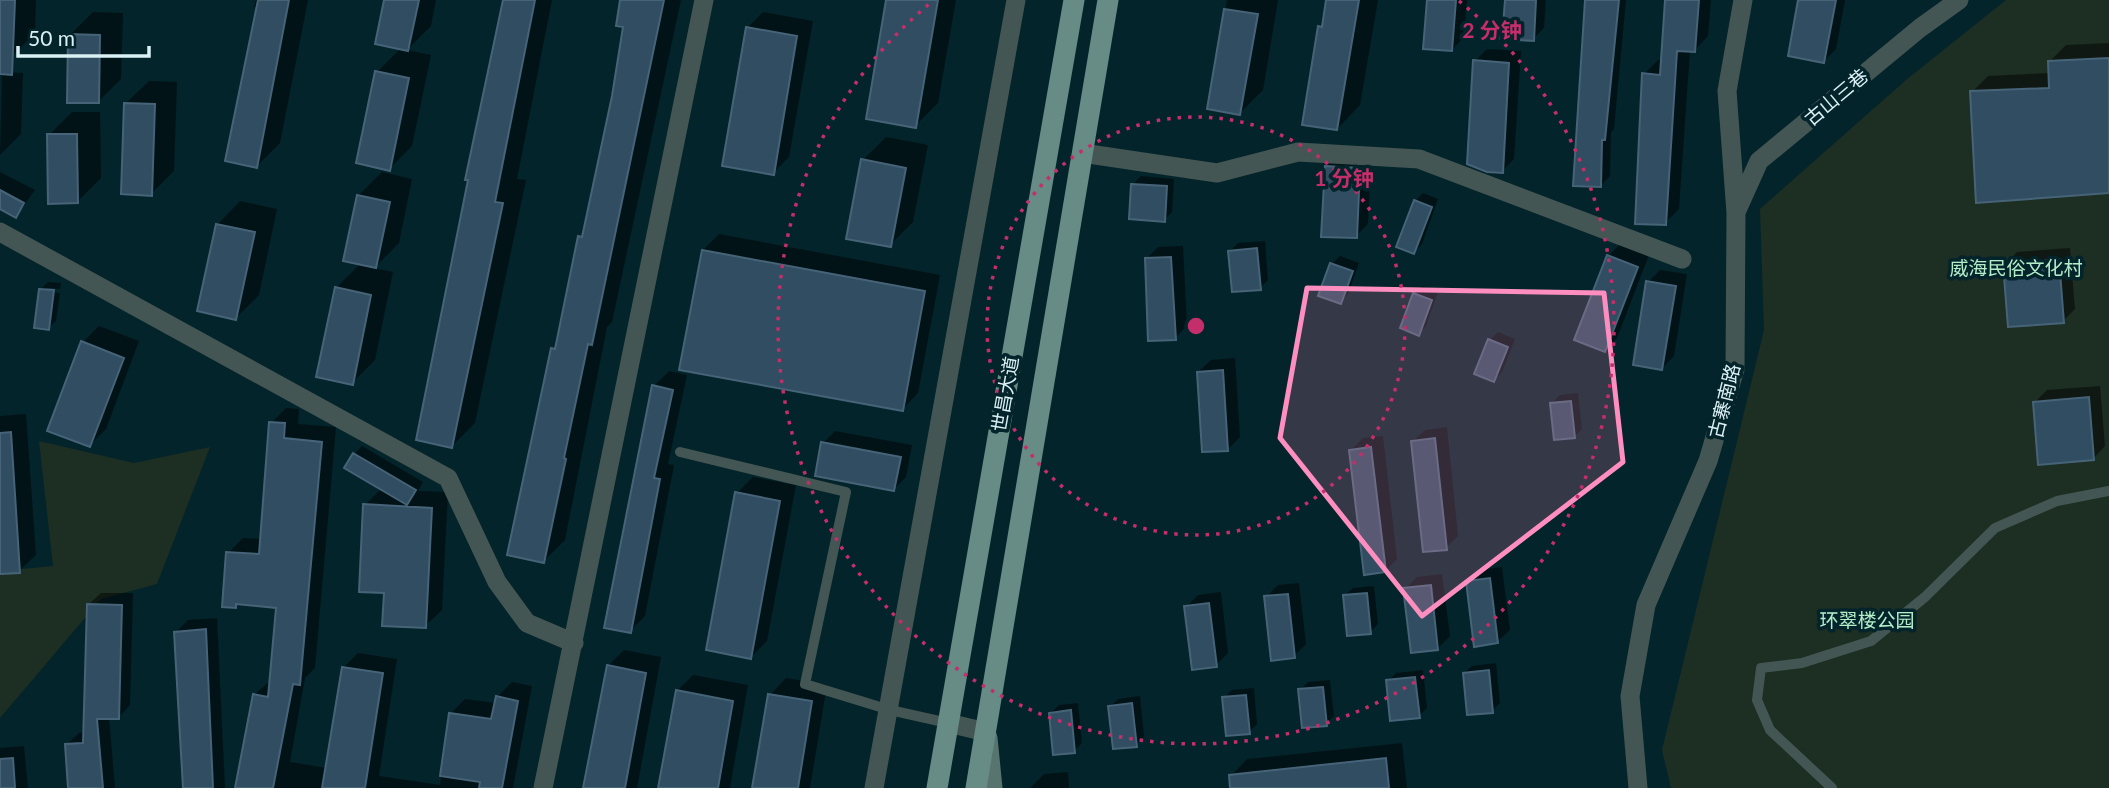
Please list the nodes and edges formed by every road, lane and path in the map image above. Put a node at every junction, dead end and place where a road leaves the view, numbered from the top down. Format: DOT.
graph roads {
  1 [pos="704,0"];
  2 [pos="1016,0"];
  3 [pos="1074,0"];
  4 [pos="1108,0"];
  5 [pos="1744,0"];
  6 [pos="1959,0"];
  7 [pos="1082,153"];
  8 [pos="1736,213"];
  9 [pos="0,232"];
  10 [pos="1682,259"];
  11 [pos="680,452"];
  12 [pos="2109,491"];
  13 [pos="573,643"];
  14 [pos="890,710"];
  15 [pos="948,723"];
  16 [pos="986,732"];
  17 [pos="543,788"];
  18 [pos="874,788"];
  19 [pos="937,788"];
  20 [pos="976,788"];
  21 [pos="992,788"];
  22 [pos="1638,788"];
  23 [pos="1832,788"];
  1 -- 13 [label="street"];
  2 -- 14 [label="street"];
  3 -- 15 [label="main road, 世昌大道"];
  4 -- 7 [label="main road, 世昌大道"];
  5 -- 8 [label="street, 古寨南路"];
  6 -- 8 [label="street, 古山三巷"];
  7 -- 10 [label="street"];
  7 -- 16 [label="main road, 世昌大道"];
  8 -- 22 [label="street, 古寨南路"];
  9 -- 13 [label="street"];
  11 -- 14 [label="lane"];
  12 -- 23 [label="lane"];
  13 -- 17 [label="street"];
  14 -- 15 [label="lane"];
  14 -- 18 [label="street"];
  15 -- 16 [label="street"];
  15 -- 19 [label="main road, 世昌大道"];
  16 -- 20 [label="main road, 世昌大道"];
  16 -- 21 [label="street"];
}
